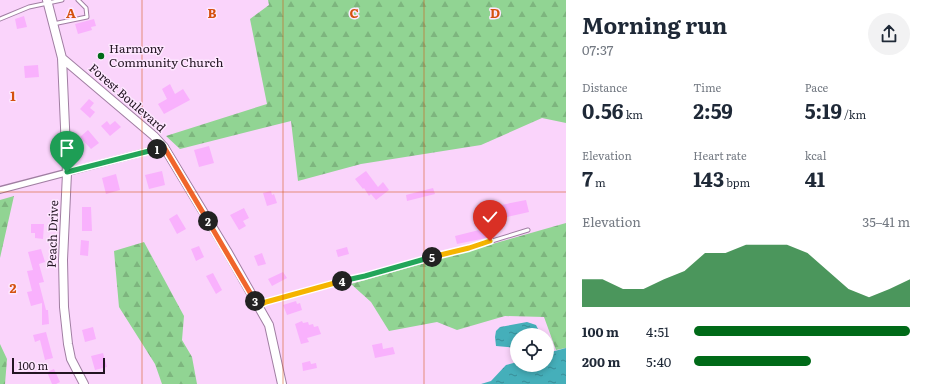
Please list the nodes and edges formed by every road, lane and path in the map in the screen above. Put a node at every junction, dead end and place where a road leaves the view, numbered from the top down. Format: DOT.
graph roads {
  1 [pos="62,0"];
  2 [pos="78,0"];
  3 [pos="48,1"];
  4 [pos="0,19"];
  5 [pos="53,24"];
  6 [pos="62,58"];
  7 [pos="164,147"];
  8 [pos="67,172"];
  9 [pos="0,190"];
  10 [pos="528,230"];
  11 [pos="258,306"];
  12 [pos="84,384"];
  13 [pos="282,384"];
  1 -- 3 [label="lane"];
  2 -- 5 [label="lane"];
  3 -- 4 [label="lane"];
  3 -- 5 [label="street"];
  5 -- 6 [label="street"];
  6 -- 7 [label="street, Forest Boulevard"];
  6 -- 8 [label="street, Peach Drive"];
  7 -- 8 [label="street"];
  7 -- 11 [label="street, Forest Boulevard"];
  8 -- 9 [label="street"];
  8 -- 12 [label="street, Peach Drive"];
  10 -- 11 [label="lane"];
  11 -- 13 [label="street, Forest Boulevard"];
}
